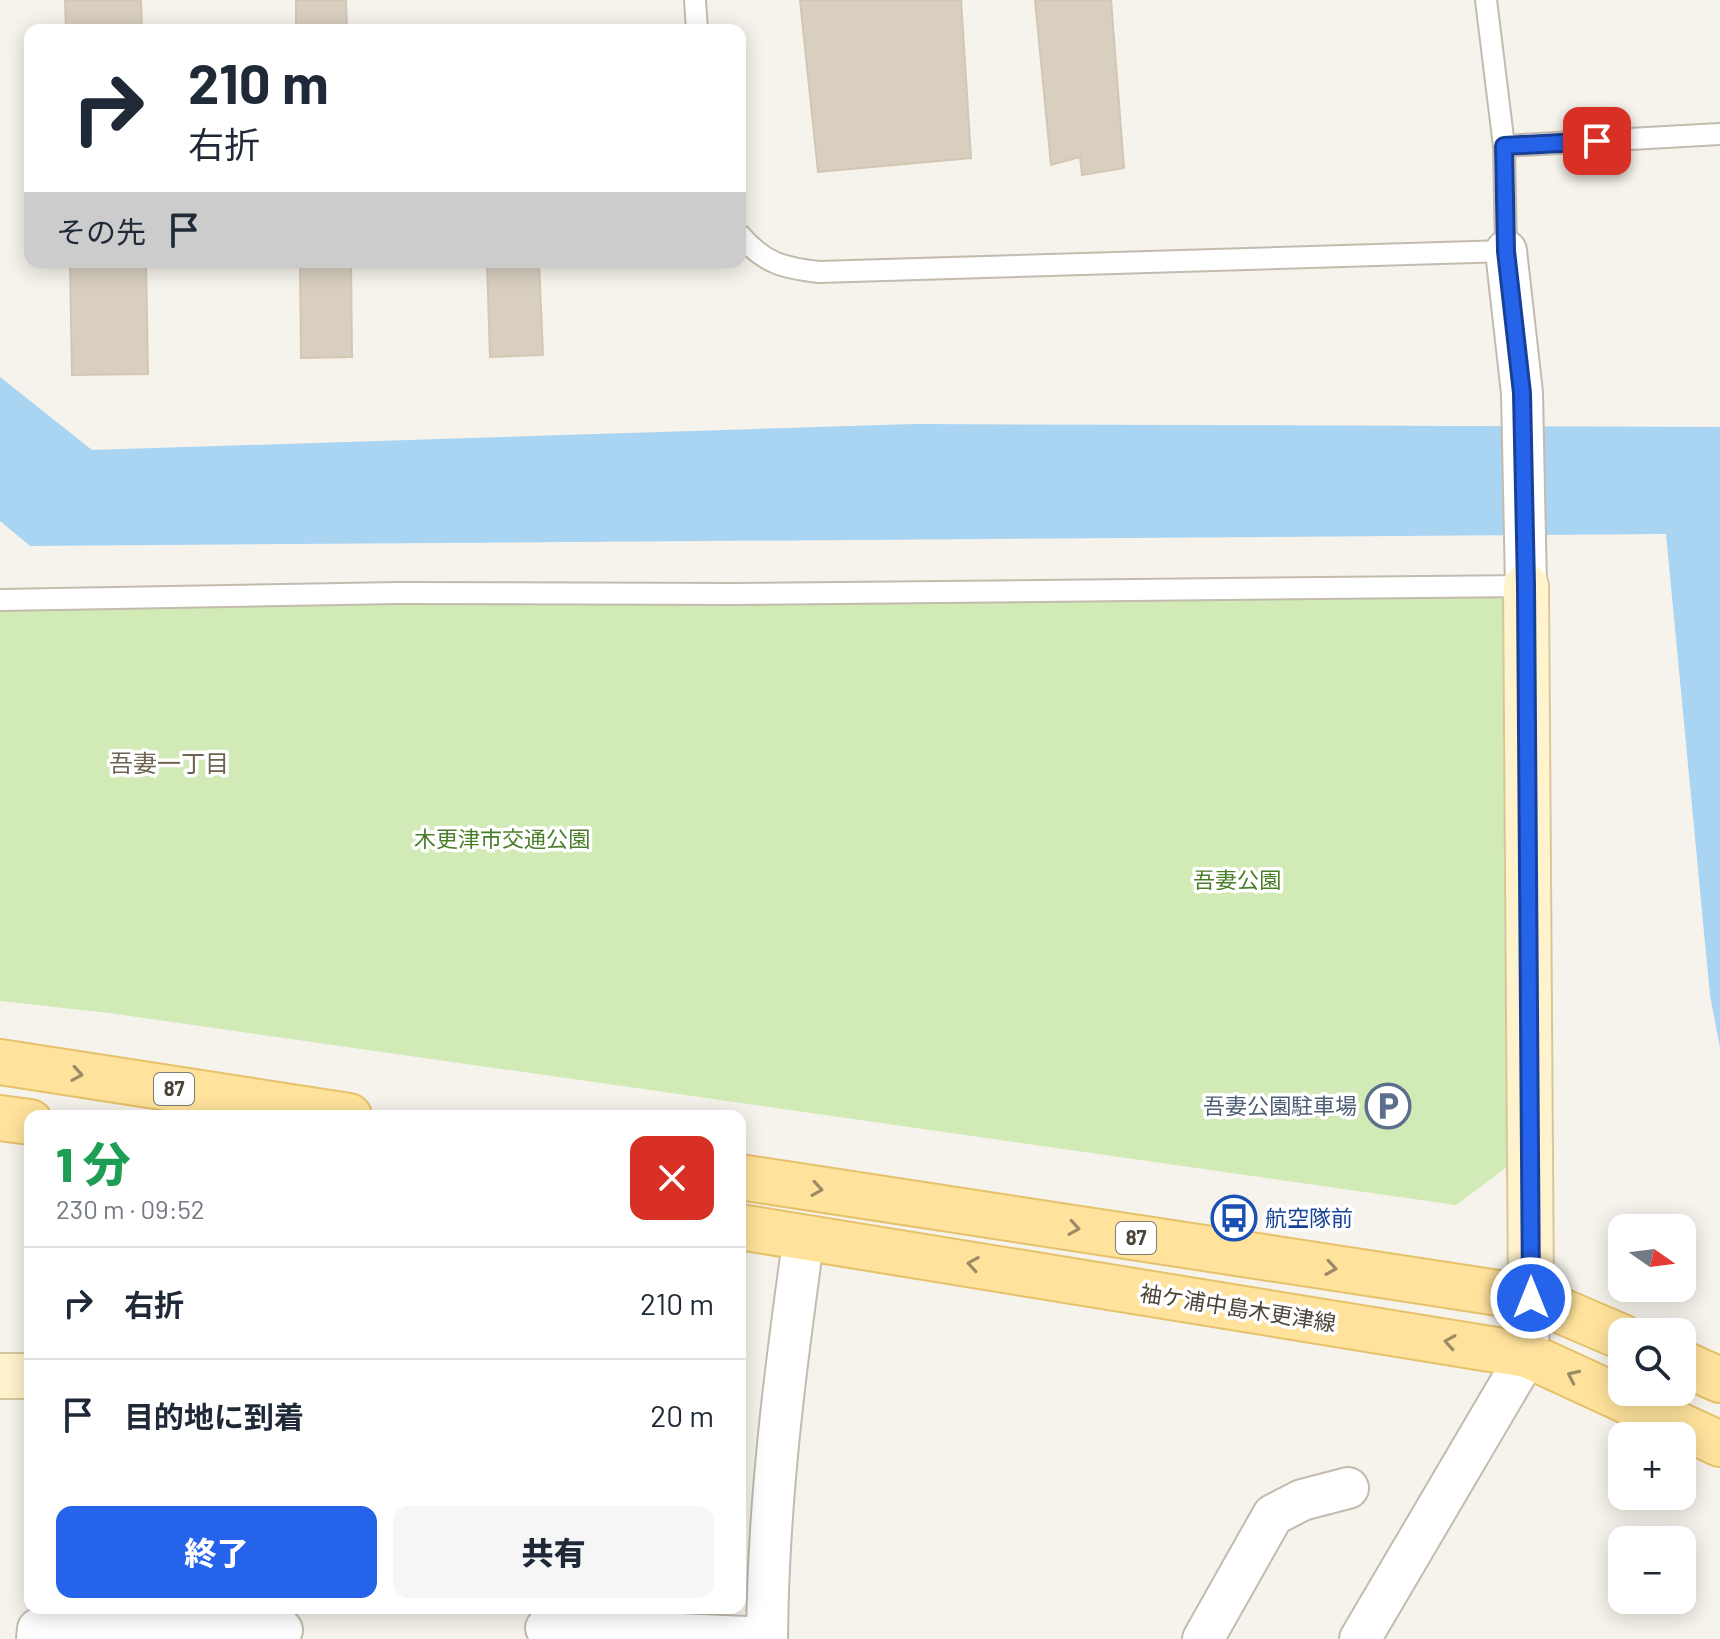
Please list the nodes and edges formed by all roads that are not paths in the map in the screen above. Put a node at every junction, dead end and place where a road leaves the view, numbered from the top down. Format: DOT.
graph roads {
  1 [pos="695,0"];
  2 [pos="1486,0"];
  3 [pos="697,24"];
  4 [pos="1720,134"];
  5 [pos="1504,146"];
  6 [pos="746,241"];
  7 [pos="1506,251"];
  8 [pos="1525,575"];
  9 [pos="0,600"];
  10 [pos="0,1062"];
  11 [pos="310,1110"];
  12 [pos="0,1118"];
  13 [pos="24,1121"];
  14 [pos="746,1178"];
  15 [pos="746,1228"];
  16 [pos="804,1236"];
  17 [pos="1531,1298"];
  18 [pos="1608,1331"];
  19 [pos="1527,1355"];
  20 [pos="1696,1369"];
  21 [pos="0,1376"];
  22 [pos="24,1376"];
  23 [pos="1720,1380"];
  24 [pos="1720,1444"];
  25 [pos="1348,1488"];
  26 [pos="282,1626"];
  27 [pos="546,1628"];
  28 [pos="767,1638"];
  29 [pos="37,1639"];
  30 [pos="1203,1639"];
  31 [pos="1360,1639"];
  1 -- 3 [label="lane"];
  2 -- 5 [label="lane"];
  4 -- 5 [label="lane"];
  5 -- 7 [label="lane"];
  6 -- 7 [label="lane"];
  7 -- 8 [label="street"];
  8 -- 9 [label="lane"];
  8 -- 17 [label="street"];
  10 -- 11 [label="main road, 87, one-way"];
  12 -- 13 [label="main road"];
  14 -- 17 [label="main road, 87, one-way"];
  15 -- 16 [label="main road, 袖ケ浦中島木更津線"];
  19 -- 16 [label="main road, 袖ケ浦中島木更津線, one-way"];
  16 -- 28 [label="street"];
  17 -- 18 [label="main road, 87"];
  17 -- 19 [label="street"];
  24 -- 19 [label="main road, 袖ケ浦中島木更津線, one-way"];
  19 -- 31 [label="street"];
  20 -- 23 [label="main road"];
  21 -- 22 [label="street"];
  25 -- 30 [label="street"];
  26 -- 29 [label="street"];
  27 -- 28 [label="street"];
}
